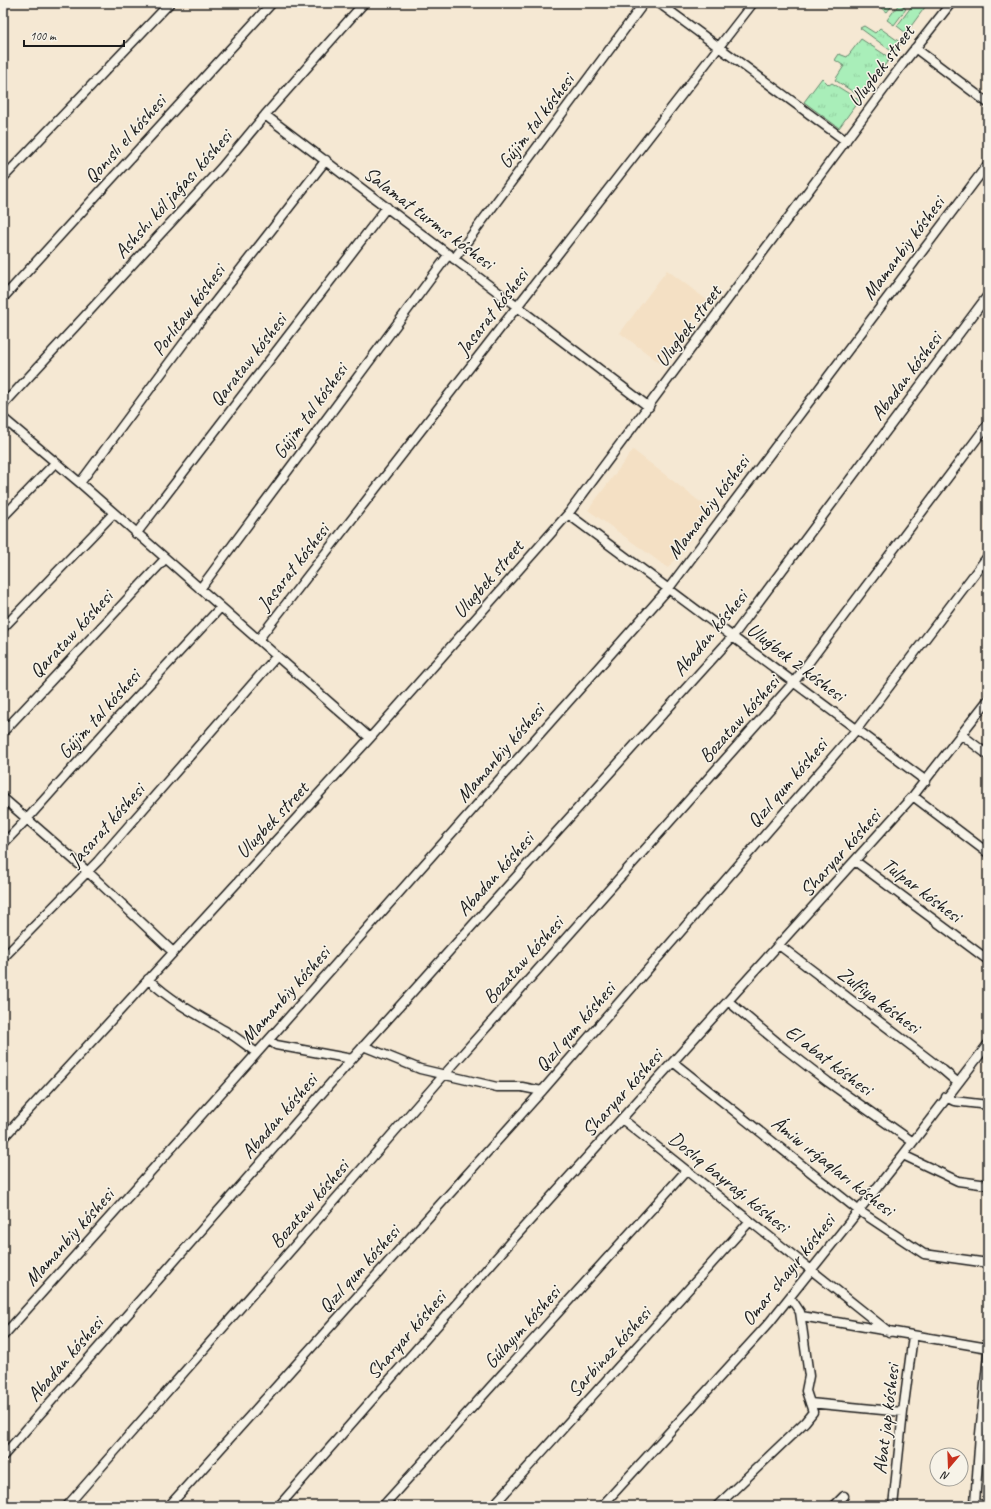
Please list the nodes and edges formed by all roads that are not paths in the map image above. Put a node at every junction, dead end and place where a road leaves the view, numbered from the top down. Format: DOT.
graph roads {
  1 [pos="170,3"];
  2 [pos="272,3"];
  3 [pos="364,3"];
  4 [pos="644,3"];
  5 [pos="659,3"];
  6 [pos="753,3"];
  7 [pos="951,3"];
  8 [pos="719,47"];
  9 [pos="915,48"];
  10 [pos="988,103"];
  11 [pos="265,115"];
  12 [pos="846,141"];
  13 [pos="326,160"];
  14 [pos="988,164"];
  15 [pos="3,178"];
  16 [pos="387,207"];
  17 [pos="451,256"];
  18 [pos="988,295"];
  19 [pos="3,298"];
  20 [pos="518,307"];
  21 [pos="3,405"];
  22 [pos="649,407"];
  23 [pos="3,418"];
  24 [pos="988,424"];
  25 [pos="55,463"];
  26 [pos="80,484"];
  27 [pos="113,514"];
  28 [pos="568,514"];
  29 [pos="3,517"];
  30 [pos="136,534"];
  31 [pos="988,556"];
  32 [pos="165,559"];
  33 [pos="669,588"];
  34 [pos="200,589"];
  35 [pos="220,608"];
  36 [pos="3,628"];
  37 [pos="733,636"];
  38 [pos="258,640"];
  39 [pos="276,657"];
  40 [pos="794,682"];
  41 [pos="988,700"];
  42 [pos="857,729"];
  43 [pos="3,732"];
  44 [pos="962,735"];
  45 [pos="370,738"];
  46 [pos="988,755"];
  47 [pos="926,781"];
  48 [pos="913,796"];
  49 [pos="3,798"];
  50 [pos="27,819"];
  51 [pos="3,844"];
  52 [pos="988,853"];
  53 [pos="855,861"];
  54 [pos="88,872"];
  55 [pos="779,945"];
  56 [pos="173,952"];
  57 [pos="3,958"];
  58 [pos="988,960"];
  59 [pos="148,979"];
  60 [pos="728,1001"];
  61 [pos="269,1040"];
  62 [pos="988,1044"];
  63 [pos="363,1046"];
  64 [pos="257,1053"];
  65 [pos="352,1059"];
  66 [pos="673,1062"];
  67 [pos="444,1075"];
  68 [pos="958,1083"];
  69 [pos="542,1091"];
  70 [pos="946,1098"];
  71 [pos="988,1105"];
  72 [pos="622,1118"];
  73 [pos="4,1135"];
  74 [pos="913,1142"];
  75 [pos="903,1155"];
  76 [pos="686,1171"];
  77 [pos="988,1185"];
  78 [pos="858,1210"];
  79 [pos="750,1221"];
  80 [pos="988,1263"];
  81 [pos="811,1270"];
  82 [pos="790,1297"];
  83 [pos="801,1316"];
  84 [pos="889,1332"];
  85 [pos="3,1336"];
  86 [pos="913,1336"];
  87 [pos="988,1348"];
  88 [pos="988,1354"];
  89 [pos="810,1403"];
  90 [pos="903,1412"];
  91 [pos="984,1434"];
  92 [pos="3,1456"];
  93 [pos="844,1496"];
  94 [pos="67,1506"];
  95 [pos="169,1506"];
  96 [pos="279,1506"];
  97 [pos="383,1506"];
  98 [pos="493,1506"];
  99 [pos="602,1506"];
  100 [pos="716,1506"];
  101 [pos="834,1506"];
  102 [pos="893,1506"];
  103 [pos="988,1506"];
  1 -- 15 [label="street"];
  2 -- 19 [label="street, Qonıslı el kóshesi"];
  3 -- 11 [label="street, Ashshı kól jaǵası kóshesi"];
  4 -- 17 [label="street, Gújim tal kóshesi"];
  5 -- 8 [label="street"];
  6 -- 8 [label="street, Jasarat kóshesi"];
  7 -- 9 [label="street, Ulugbek street"];
  8 -- 12 [label="street"];
  8 -- 20 [label="street, Jasarat kóshesi"];
  9 -- 10 [label="street"];
  9 -- 12 [label="street, Ulugbek street"];
  11 -- 13 [label="street, Salamat turmıs kóshesi"];
  11 -- 21 [label="street, Ashshı kól jaǵası kóshesi"];
  12 -- 22 [label="street, Ulugbek street"];
  13 -- 16 [label="street, Salamat turmıs kóshesi"];
  13 -- 26 [label="street, Porlıtaw kóshesi"];
  14 -- 33 [label="street, Mamanbiy kóshesi"];
  16 -- 17 [label="street, Salamat turmıs kóshesi"];
  16 -- 30 [label="street, Qarataw kóshesi"];
  17 -- 20 [label="street, Salamat turmıs kóshesi"];
  17 -- 34 [label="street, Gújim tal kóshesi"];
  18 -- 37 [label="street, Abadan kóshesi"];
  20 -- 22 [label="street, Salamat turmıs kóshesi"];
  20 -- 38 [label="street, Jasarat kóshesi"];
  22 -- 28 [label="street, Ulugbek street"];
  23 -- 25 [label="street"];
  24 -- 40 [label="street, Bozataw kóshesi"];
  25 -- 26 [label="street"];
  25 -- 29 [label="street"];
  26 -- 27 [label="street"];
  27 -- 30 [label="street"];
  27 -- 36 [label="street"];
  28 -- 33 [label="street, Uluǵbek 2 kóshesi"];
  28 -- 45 [label="street, Ulugbek street"];
  30 -- 32 [label="street"];
  31 -- 42 [label="street, Qızıl qum kóshesi"];
  32 -- 34 [label="street"];
  32 -- 43 [label="street, Qarataw kóshesi"];
  33 -- 37 [label="street, Uluǵbek 2 kóshesi"];
  33 -- 61 [label="street, Mamanbiy kóshesi"];
  34 -- 35 [label="street"];
  35 -- 38 [label="street"];
  35 -- 50 [label="street, Gújim tal kóshesi"];
  37 -- 40 [label="street, Uluǵbek 2 kóshesi"];
  37 -- 63 [label="street, Abadan kóshesi"];
  38 -- 39 [label="street"];
  39 -- 45 [label="street"];
  39 -- 54 [label="street, Jasarat kóshesi"];
  40 -- 42 [label="street, Uluǵbek 2 kóshesi"];
  40 -- 67 [label="street, Bozataw kóshesi"];
  41 -- 44 [label="street, Sharyar kóshesi"];
  42 -- 47 [label="street, Uluǵbek 2 kóshesi"];
  42 -- 69 [label="street, Qızıl qum kóshesi"];
  44 -- 46 [label="street"];
  44 -- 47 [label="street, Sharyar kóshesi"];
  45 -- 56 [label="street, Ulugbek street"];
  47 -- 48 [label="street, Sharyar kóshesi"];
  48 -- 52 [label="street"];
  48 -- 53 [label="street, Sharyar kóshesi"];
  49 -- 50 [label="street"];
  50 -- 51 [label="street, Gújim tal kóshesi"];
  50 -- 54 [label="street"];
  53 -- 55 [label="street, Sharyar kóshesi"];
  53 -- 58 [label="street, Tulpar kóshesi"];
  54 -- 56 [label="street"];
  54 -- 57 [label="street, Jasarat kóshesi"];
  55 -- 60 [label="street, Sharyar kóshesi"];
  55 -- 68 [label="street, Zulfiya kóshesi"];
  56 -- 59 [label="street, Ulugbek street"];
  59 -- 64 [label="street"];
  59 -- 73 [label="street, Ulugbek street"];
  60 -- 66 [label="street, Sharyar kóshesi"];
  60 -- 74 [label="street, El abat kóshesi"];
  61 -- 64 [label="street, Mamanbiy kóshesi"];
  61 -- 65 [label="street"];
  62 -- 68 [label="street, Omar shayır kóshesi"];
  63 -- 65 [label="street, Abadan kóshesi"];
  63 -- 67 [label="street"];
  64 -- 85 [label="street, Mamanbiy kóshesi"];
  65 -- 92 [label="street, Abadan kóshesi"];
  66 -- 72 [label="street, Sharyar kóshesi"];
  66 -- 78 [label="street, Ámiw ırǵaqları kóshesi"];
  67 -- 69 [label="street"];
  67 -- 94 [label="street, Bozataw kóshesi"];
  68 -- 70 [label="street, Omar shayır kóshesi"];
  69 -- 95 [label="street, Qızıl qum kóshesi"];
  70 -- 71 [label="street"];
  70 -- 74 [label="street, Omar shayır kóshesi"];
  72 -- 76 [label="street, Doslıq bayraǵı kóshesi"];
  72 -- 96 [label="street, Sharyar kóshesi"];
  74 -- 75 [label="street, Omar shayır kóshesi"];
  75 -- 77 [label="street"];
  75 -- 78 [label="street, Omar shayır kóshesi"];
  76 -- 79 [label="street, Doslıq bayraǵı kóshesi"];
  76 -- 97 [label="street, Gúlayım kóshesi"];
  78 -- 80 [label="street, Ámiw ırǵaqları kóshesi"];
  78 -- 81 [label="street, Omar shayır kóshesi"];
  79 -- 81 [label="street, Doslıq bayraǵı kóshesi"];
  79 -- 98 [label="street, Sarbinaz kóshesi"];
  81 -- 82 [label="street, Omar shayır kóshesi"];
  81 -- 84 [label="street, Doslıq bayraǵı kóshesi"];
  82 -- 83 [label="street"];
  82 -- 99 [label="street, Omar shayır kóshesi"];
  83 -- 84 [label="street, Doslıq bayraǵı kóshesi"];
  83 -- 89 [label="street"];
  84 -- 86 [label="street, Doslıq bayraǵı kóshesi"];
  86 -- 87 [label="street, Doslıq bayraǵı kóshesi"];
  86 -- 90 [label="street, Abat jap kóshesi"];
  88 -- 91 [label="street"];
  89 -- 90 [label="street"];
  89 -- 100 [label="street"];
  90 -- 102 [label="street, Abat jap kóshesi"];
  91 -- 103 [label="street"];
  93 -- 101 [label="street"];
}
